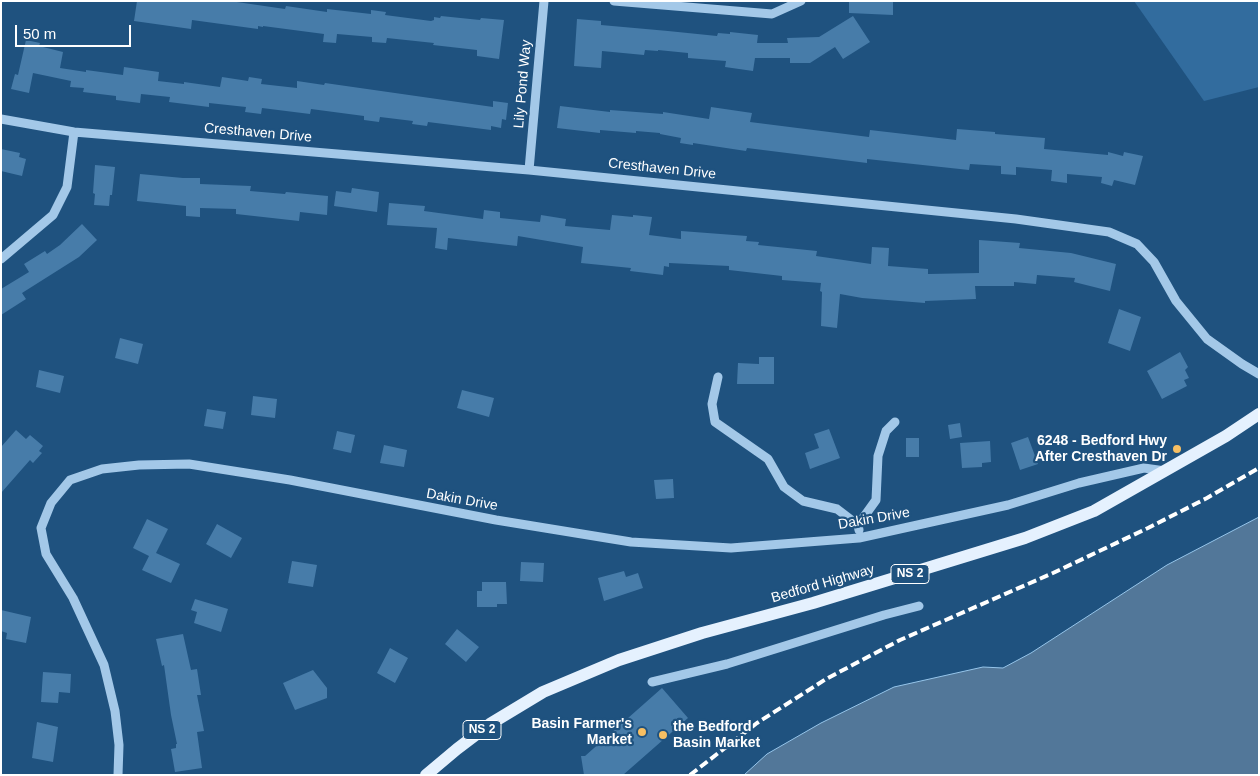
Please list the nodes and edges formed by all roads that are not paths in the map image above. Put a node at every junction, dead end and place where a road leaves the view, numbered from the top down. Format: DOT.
graph roads {
  1 [pos="544,1"];
  2 [pos="614,1"];
  3 [pos="802,1"];
  4 [pos="1,119"];
  5 [pos="74,132"];
  6 [pos="529,170"];
  7 [pos="1,259"];
  8 [pos="1259,374"];
  9 [pos="718,377"];
  10 [pos="1259,414"];
  11 [pos="895,422"];
  12 [pos="1165,471"];
  13 [pos="858,525"];
  14 [pos="859,538"];
  15 [pos="919,606"];
  16 [pos="652,682"];
  17 [pos="118,775"];
  18 [pos="426,775"];
  1 -- 6 [label="street, Lily Pond Way"];
  2 -- 3 [label="street"];
  4 -- 5 [label="street, Cresthaven Drive"];
  5 -- 6 [label="street, Cresthaven Drive"];
  5 -- 7 [label="street"];
  6 -- 8 [label="street, Cresthaven Drive"];
  9 -- 13 [label="street"];
  10 -- 12 [label="main road, Bedford Highway / NS 2"];
  11 -- 13 [label="street"];
  12 -- 14 [label="street, Dakin Drive"];
  12 -- 18 [label="main road, Bedford Highway / NS 2"];
  13 -- 14 [label="street"];
  14 -- 17 [label="street, Dakin Drive"];
  15 -- 16 [label="street"];
}
